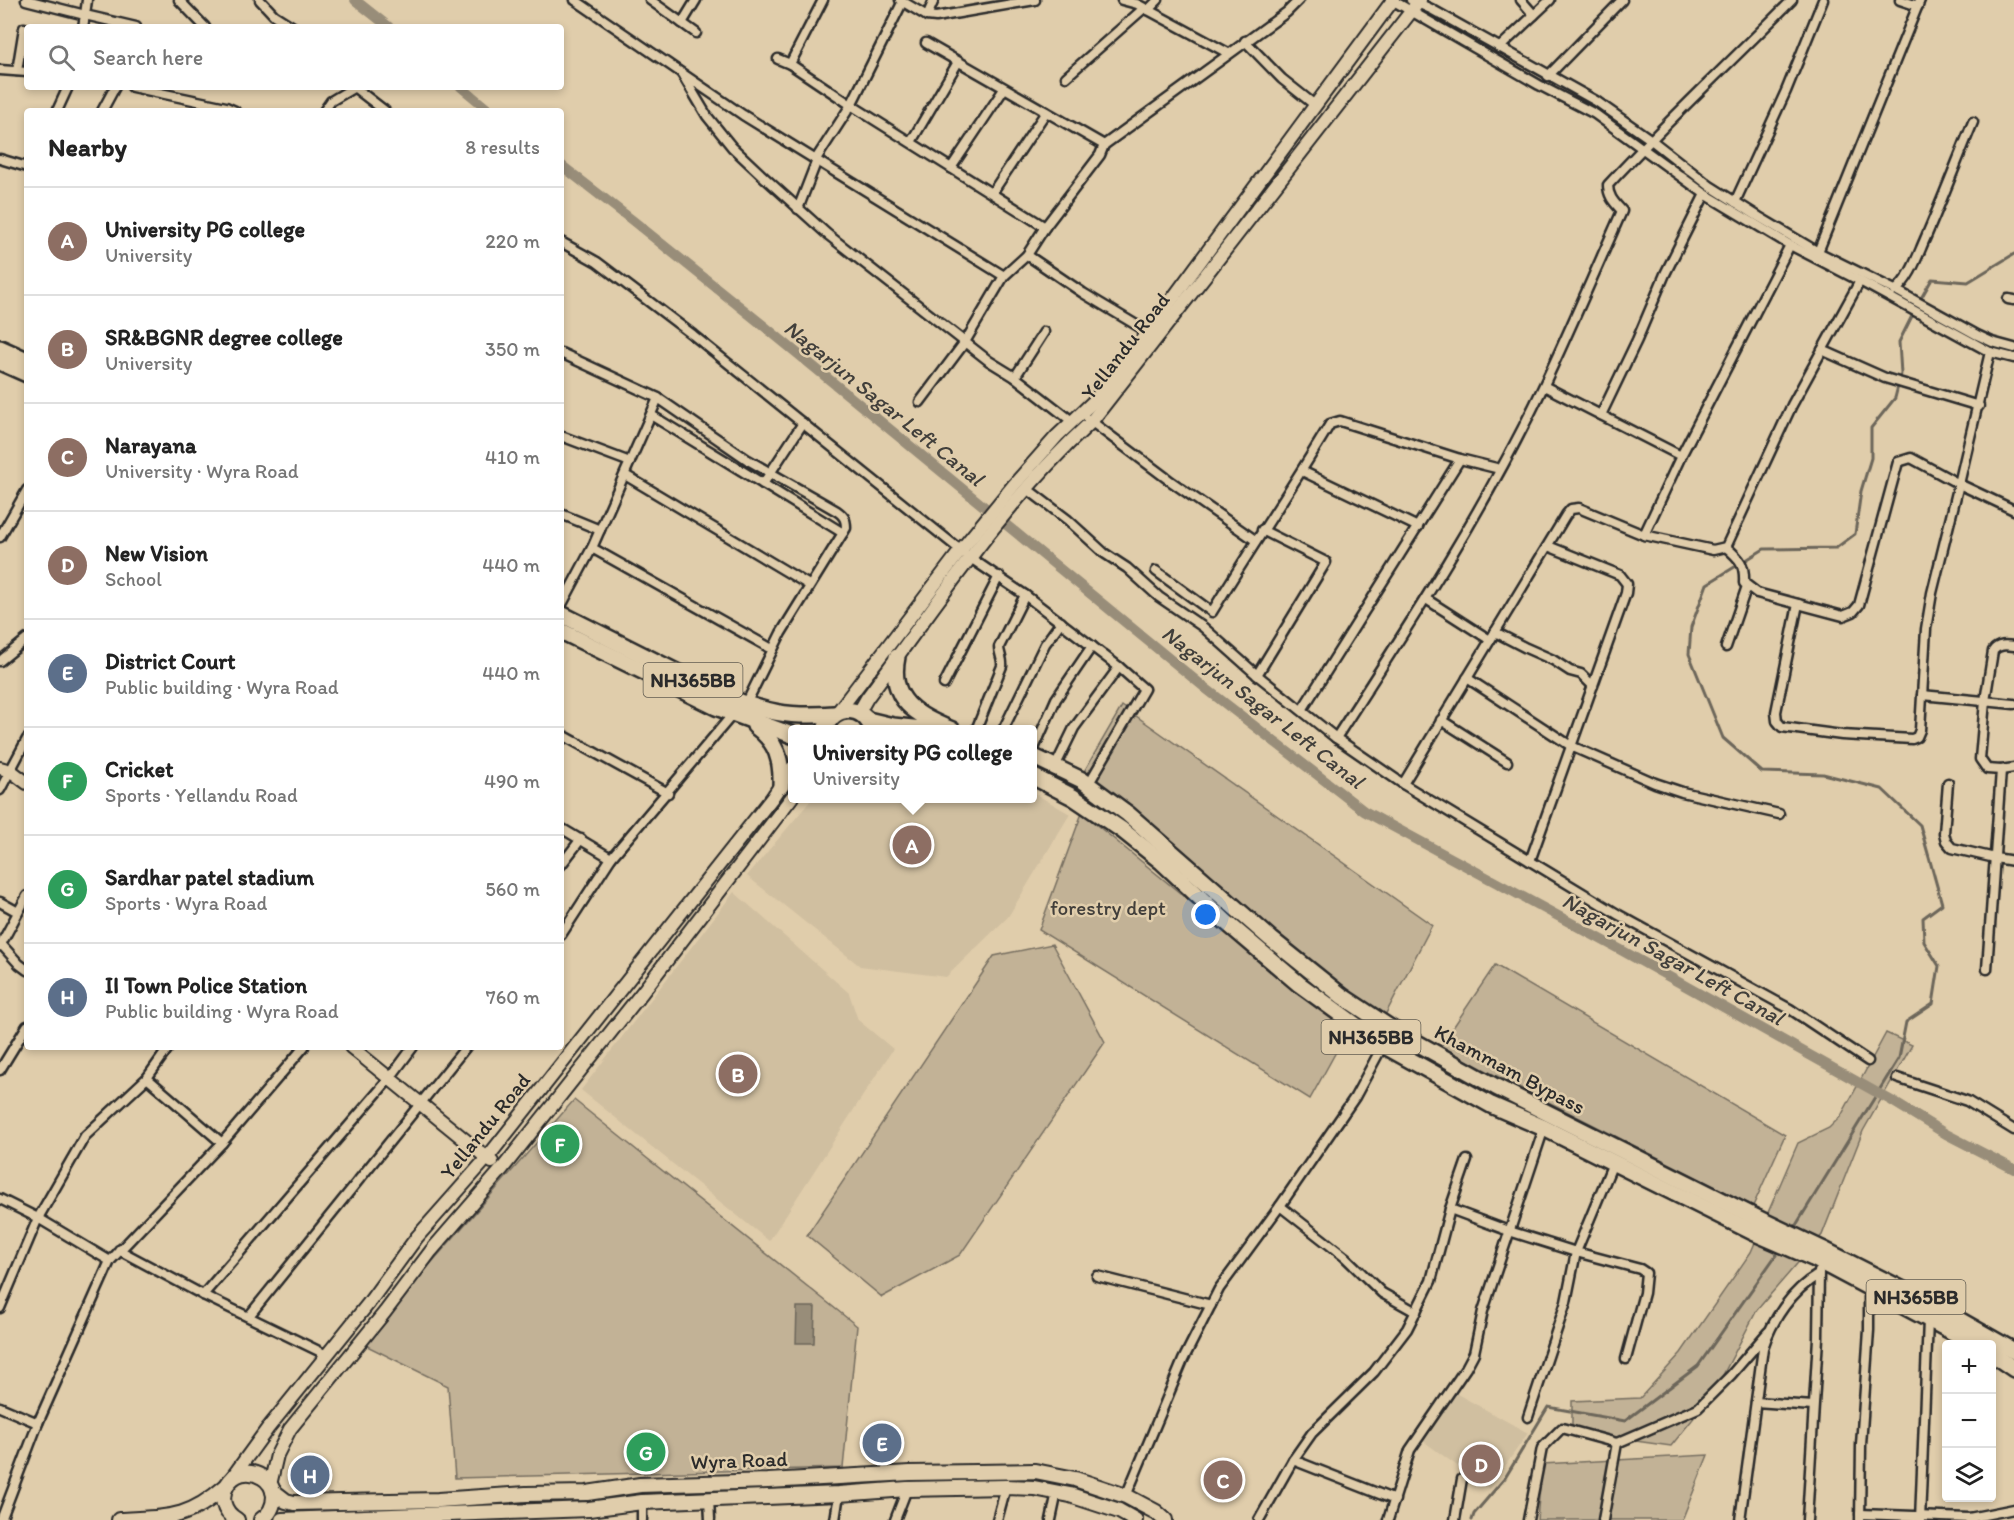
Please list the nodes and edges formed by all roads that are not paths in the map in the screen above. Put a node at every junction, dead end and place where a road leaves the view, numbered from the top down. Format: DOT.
graph roads {
  1 [pos="26,0"];
  2 [pos="87,0"];
  3 [pos="179,0"];
  4 [pos="260,0"];
  5 [pos="575,0"];
  6 [pos="650,0"];
  7 [pos="696,0"];
  8 [pos="823,0"];
  9 [pos="934,0"];
  10 [pos="1035,0"];
  11 [pos="1122,0"];
  12 [pos="1158,0"];
  13 [pos="1299,0"];
  14 [pos="1393,0"];
  15 [pos="1521,0"];
  16 [pos="1550,0"];
  17 [pos="1622,0"];
  18 [pos="1792,0"];
  19 [pos="1823,0"];
  20 [pos="1900,0"];
  21 [pos="901,2"];
  22 [pos="662,3"];
  23 [pos="1919,3"];
  24 [pos="1415,4"];
  25 [pos="1145,9"];
  26 [pos="85,15"];
  27 [pos="1534,15"];
  28 [pos="927,16"];
  29 [pos="682,23"];
  30 [pos="83,24"];
  31 [pos="123,24"];
  32 [pos="202,24"];
  33 [pos="288,24"];
  34 [pos="24,28"];
  35 [pos="696,33"];
  36 [pos="1245,41"];
  37 [pos="926,43"];
  38 [pos="1498,48"];
  39 [pos="1228,54"];
  40 [pos="778,59"];
  41 [pos="958,62"];
  42 [pos="790,64"];
  43 [pos="0,70"];
  44 [pos="17,71"];
  45 [pos="24,72"];
  46 [pos="682,74"];
  47 [pos="1548,76"];
  48 [pos="1066,77"];
  49 [pos="1004,89"];
  50 [pos="67,90"];
  51 [pos="113,90"];
  52 [pos="143,90"];
  53 [pos="349,90"];
  54 [pos="358,90"];
  55 [pos="851,105"];
  56 [pos="1316,106"];
  57 [pos="203,107"];
  58 [pos="58,108"];
  59 [pos="104,108"];
  60 [pos="228,108"];
  61 [pos="326,108"];
  62 [pos="382,108"];
  63 [pos="1046,112"];
  64 [pos="1972,122"];
  65 [pos="1650,139"];
  66 [pos="911,142"];
  67 [pos="1104,145"];
  68 [pos="1643,147"];
  69 [pos="0,159"];
  70 [pos="817,159"];
  71 [pos="24,166"];
  72 [pos="951,168"];
  73 [pos="992,193"];
  74 [pos="1705,194"];
  75 [pos="1735,202"];
  76 [pos="798,209"];
  77 [pos="1045,227"];
  78 [pos="564,244"];
  79 [pos="1790,245"];
  80 [pos="1818,252"];
  81 [pos="1027,255"];
  82 [pos="1004,276"];
  83 [pos="1860,281"];
  84 [pos="1898,295"];
  85 [pos="1922,311"];
  86 [pos="1044,332"];
  87 [pos="1148,332"];
  88 [pos="965,342"];
  89 [pos="0,348"];
  90 [pos="2014,348"];
  91 [pos="1822,350"];
  92 [pos="1990,352"];
  93 [pos="564,354"];
  94 [pos="2014,358"];
  95 [pos="24,359"];
  96 [pos="0,363"];
  97 [pos="24,373"];
  98 [pos="1015,376"];
  99 [pos="1544,386"];
  100 [pos="658,398"];
  101 [pos="920,402"];
  102 [pos="1979,406"];
  103 [pos="651,415"];
  104 [pos="1601,415"];
  105 [pos="1082,419"];
  106 [pos="803,423"];
  107 [pos="564,437"];
  108 [pos="1681,456"];
  109 [pos="1460,459"];
  110 [pos="630,462"];
  111 [pos="1500,469"];
  112 [pos="1302,471"];
  113 [pos="770,472"];
  114 [pos="625,475"];
  115 [pos="763,484"];
  116 [pos="1959,484"];
  117 [pos="1019,490"];
  118 [pos="24,495"];
  119 [pos="2014,510"];
  120 [pos="564,515"];
  121 [pos="1418,527"];
  122 [pos="600,530"];
  123 [pos="1262,530"];
  124 [pos="843,533"];
  125 [pos="1644,535"];
  126 [pos="0,537"];
  127 [pos="1255,540"];
  128 [pos="1548,546"];
  129 [pos="1726,547"];
  130 [pos="592,548"];
  131 [pos="965,553"];
  132 [pos="1156,571"];
  133 [pos="999,576"];
  134 [pos="809,585"];
  135 [pos="1747,585"];
  136 [pos="1025,595"];
  137 [pos="1426,599"];
  138 [pos="564,600"];
  139 [pos="1798,604"];
  140 [pos="1212,612"];
  141 [pos="564,615"];
  142 [pos="1060,622"];
  143 [pos="1203,627"];
  144 [pos="564,632"];
  145 [pos="1493,636"];
  146 [pos="24,641"];
  147 [pos="1092,646"];
  148 [pos="2014,646"];
  149 [pos="1726,647"];
  150 [pos="772,649"];
  151 [pos="897,657"];
  152 [pos="0,661"];
  153 [pos="1119,667"];
  154 [pos="1257,675"];
  155 [pos="1467,678"];
  156 [pos="944,684"];
  157 [pos="1593,686"];
  158 [pos="1922,695"];
  159 [pos="1985,700"];
  160 [pos="2014,704"];
  161 [pos="1302,710"];
  162 [pos="740,712"];
  163 [pos="836,714"];
  164 [pos="867,720"];
  165 [pos="1442,720"];
  166 [pos="827,725"];
  167 [pos="894,725"];
  168 [pos="944,725"];
  169 [pos="978,725"];
  170 [pos="1005,725"];
  171 [pos="788,733"];
  172 [pos="564,736"];
  173 [pos="1336,738"];
  174 [pos="24,743"];
  175 [pos="1037,743"];
  176 [pos="1571,746"];
  177 [pos="1037,758"];
  178 [pos="1507,762"];
  179 [pos="1056,767"];
  180 [pos="2014,768"];
  181 [pos="6,770"];
  182 [pos="2001,770"];
  183 [pos="788,775"];
  184 [pos="1037,779"];
  185 [pos="24,781"];
  186 [pos="1948,783"];
  187 [pos="1403,784"];
  188 [pos="1088,785"];
  189 [pos="781,786"];
  190 [pos="0,790"];
  191 [pos="668,793"];
  192 [pos="788,802"];
  193 [pos="1779,814"];
  194 [pos="564,830"];
  195 [pos="581,839"];
  196 [pos="611,858"];
  197 [pos="1995,858"];
  198 [pos="564,861"];
  199 [pos="1530,861"];
  200 [pos="2014,861"];
  201 [pos="24,901"];
  202 [pos="0,902"];
  203 [pos="18,912"];
  204 [pos="564,930"];
  205 [pos="1,945"];
  206 [pos="24,968"];
  207 [pos="1987,969"];
  208 [pos="24,1031"];
  209 [pos="1383,1045"];
  210 [pos="167,1050"];
  211 [pos="301,1050"];
  212 [pos="355,1050"];
  213 [pos="411,1050"];
  214 [pos="464,1050"];
  215 [pos="1868,1061"];
  216 [pos="0,1070"];
  217 [pos="147,1078"];
  218 [pos="390,1078"];
  219 [pos="1897,1078"];
  220 [pos="421,1103"];
  221 [pos="1544,1128"];
  222 [pos="2014,1130"];
  223 [pos="222,1143"];
  224 [pos="487,1158"];
  225 [pos="1467,1160"];
  226 [pos="1613,1163"];
  227 [pos="502,1169"];
  228 [pos="0,1199"];
  229 [pos="1280,1206"];
  230 [pos="1450,1209"];
  231 [pos="38,1218"];
  232 [pos="1757,1226"];
  233 [pos="1509,1231"];
  234 [pos="119,1250"];
  235 [pos="1576,1252"];
  236 [pos="1817,1260"];
  237 [pos="110,1261"];
  238 [pos="1096,1276"];
  239 [pos="1869,1290"];
  240 [pos="203,1295"];
  241 [pos="1211,1305"];
  242 [pos="0,1308"];
  243 [pos="1416,1312"];
  244 [pos="249,1316"];
  245 [pos="1928,1320"];
  246 [pos="1768,1332"];
  247 [pos="1967,1340"];
  248 [pos="2014,1351"];
  249 [pos="327,1356"];
  250 [pos="1996,1357"];
  251 [pos="1626,1359"];
  252 [pos="2014,1369"];
  253 [pos="1756,1402"];
  254 [pos="1813,1406"];
  255 [pos="0,1407"];
  256 [pos="1528,1417"];
  257 [pos="38,1423"];
  258 [pos="1617,1443"];
  259 [pos="1293,1460"];
  260 [pos="1050,1474"];
  261 [pos="1462,1479"];
  262 [pos="228,1483"];
  263 [pos="1006,1487"];
  264 [pos="272,1488"];
  265 [pos="907,1489"];
  266 [pos="1051,1491"];
  267 [pos="839,1494"];
  268 [pos="1126,1496"];
  269 [pos="709,1498"];
  270 [pos="1395,1500"];
  271 [pos="642,1502"];
  272 [pos="2014,1509"];
  273 [pos="587,1514"];
  274 [pos="527,1515"];
  275 [pos="389,1517"];
  276 [pos="451,1517"];
  277 [pos="1860,1517"];
  278 [pos="1920,1518"];
  279 [pos="302,1519"];
  280 [pos="1969,1519"];
  281 [pos="1,1520"];
  282 [pos="119,1520"];
  283 [pos="237,1520"];
  284 [pos="261,1520"];
  285 [pos="282,1520"];
  286 [pos="642,1520"];
  287 [pos="710,1520"];
  288 [pos="835,1520"];
  289 [pos="895,1520"];
  290 [pos="997,1520"];
  291 [pos="1051,1520"];
  292 [pos="1135,1520"];
  293 [pos="1165,1520"];
  294 [pos="1259,1520"];
  295 [pos="1388,1520"];
  296 [pos="1455,1520"];
  297 [pos="1528,1520"];
  298 [pos="1603,1520"];
  299 [pos="1740,1520"];
  300 [pos="1807,1520"];
  1 -- 26 [label="street"];
  2 -- 26 [label="street"];
  3 -- 32 [label="street"];
  4 -- 33 [label="street"];
  5 -- 46 [label="street"];
  6 -- 22 [label="street"];
  7 -- 29 [label="street"];
  8 -- 42 [label="street"];
  9 -- 28 [label="street"];
  10 -- 28 [label="street"];
  11 -- 25 [label="street"];
  12 -- 25 [label="street"];
  13 -- 36 [label="street"];
  14 -- 24 [label="street"];
  14 -- 56 [label="main road, Yellandu Road"];
  15 -- 27 [label="street"];
  16 -- 27 [label="street"];
  17 -- 47 [label="street"];
  18 -- 65 [label="street"];
  19 -- 75 [label="street"];
  20 -- 23 [label="street"];
  21 -- 28 [label="street"];
  21 -- 55 [label="street"];
  22 -- 29 [label="street"];
  23 -- 80 [label="street"];
  24 -- 38 [label="street"];
  24 -- 68 [label="street"];
  24 -- 105 [label="main road, Yellandu Road"];
  25 -- 39 [label="street"];
  25 -- 48 [label="street"];
  26 -- 30 [label="street"];
  26 -- 31 [label="street"];
  27 -- 38 [label="street"];
  29 -- 35 [label="street"];
  34 -- 44 [label="street"];
  36 -- 39 [label="street"];
  36 -- 56 [label="street"];
  37 -- 41 [label="street"];
  38 -- 47 [label="street"];
  39 -- 67 [label="street"];
  40 -- 42 [label="street"];
  41 -- 49 [label="street"];
  41 -- 66 [label="street"];
  42 -- 55 [label="street"];
  43 -- 44 [label="street"];
  44 -- 45 [label="street"];
  46 -- 70 [label="street"];
  46 -- 76 [label="street"];
  47 -- 65 [label="street"];
  49 -- 63 [label="street"];
  49 -- 72 [label="street"];
  50 -- 58 [label="street"];
  51 -- 59 [label="street"];
  52 -- 57 [label="street"];
  53 -- 61 [label="street"];
  54 -- 62 [label="street"];
  55 -- 66 [label="street"];
  55 -- 70 [label="street"];
  56 -- 87 [label="main road, Yellandu Road"];
  57 -- 60 [label="street"];
  63 -- 67 [label="street"];
  63 -- 73 [label="street"];
  64 -- 84 [label="street"];
  65 -- 68 [label="street"];
  65 -- 75 [label="street"];
  66 -- 72 [label="street"];
  67 -- 77 [label="street"];
  68 -- 74 [label="street"];
  68 -- 99 [label="street"];
  69 -- 71 [label="street"];
  70 -- 76 [label="street"];
  70 -- 82 [label="street"];
  72 -- 73 [label="street"];
  73 -- 77 [label="street"];
  74 -- 79 [label="street"];
  74 -- 104 [label="street"];
  75 -- 80 [label="street"];
  76 -- 88 [label="street"];
  77 -- 81 [label="street"];
  78 -- 106 [label="street"];
  79 -- 83 [label="street"];
  79 -- 108 [label="street"];
  80 -- 84 [label="street"];
  81 -- 82 [label="street"];
  81 -- 87 [label="street"];
  82 -- 88 [label="street"];
  83 -- 84 [label="street"];
  83 -- 91 [label="street"];
  84 -- 85 [label="street"];
  85 -- 90 [label="street"];
  85 -- 92 [label="street"];
  86 -- 98 [label="street"];
  87 -- 105 [label="main road, Yellandu Road"];
  88 -- 98 [label="street"];
  88 -- 101 [label="street"];
  89 -- 95 [label="highway"];
  91 -- 102 [label="street"];
  91 -- 129 [label="street"];
  92 -- 94 [label="street"];
  92 -- 102 [label="street"];
  93 -- 100 [label="street"];
  96 -- 97 [label="highway"];
  98 -- 105 [label="street"];
  99 -- 104 [label="street"];
  99 -- 111 [label="street"];
  100 -- 103 [label="street"];
  100 -- 113 [label="street"];
  102 -- 116 [label="street"];
  103 -- 110 [label="street"];
  103 -- 115 [label="street"];
  104 -- 108 [label="street"];
  105 -- 117 [label="main road, Yellandu Road"];
  105 -- 117 [label="main road, Yellandu Road"];
  105 -- 127 [label="street"];
  106 -- 113 [label="street"];
  106 -- 131 [label="street"];
  107 -- 110 [label="street"];
  108 -- 125 [label="street"];
  109 -- 111 [label="street"];
  109 -- 112 [label="street"];
  109 -- 121 [label="street"];
  110 -- 114 [label="street"];
  111 -- 137 [label="street"];
  112 -- 121 [label="street"];
  112 -- 123 [label="street"];
  113 -- 115 [label="street"];
  113 -- 124 [label="street"];
  114 -- 122 [label="street"];
  114 -- 134 [label="street"];
  115 -- 124 [label="street"];
  116 -- 119 [label="street"];
  116 -- 139 [label="street"];
  116 -- 158 [label="street"];
  117 -- 131 [label="main road, Yellandu Road"];
  117 -- 143 [label="street"];
  118 -- 126 [label="street"];
  120 -- 122 [label="street"];
  121 -- 161 [label="street"];
  122 -- 130 [label="street"];
  123 -- 127 [label="street"];
  123 -- 154 [label="street"];
  124 -- 134 [label="street"];
  125 -- 128 [label="street"];
  125 -- 129 [label="street"];
  127 -- 140 [label="street"];
  128 -- 145 [label="street"];
  128 -- 157 [label="street"];
  129 -- 135 [label="street"];
  130 -- 138 [label="street"];
  130 -- 150 [label="street"];
  131 -- 133 [label="street"];
  131 -- 151 [label="main road, Yellandu Road"];
  131 -- 163 [label="main road, Yellandu Road"];
  132 -- 140 [label="street"];
  133 -- 136 [label="street"];
  133 -- 156 [label="street"];
  134 -- 150 [label="street"];
  135 -- 139 [label="street"];
  135 -- 149 [label="street"];
  136 -- 142 [label="street"];
  136 -- 169 [label="street"];
  137 -- 145 [label="street"];
  137 -- 173 [label="street"];
  139 -- 158 [label="street"];
  140 -- 143 [label="street"];
  141 -- 162 [label="highway, NH365BB"];
  142 -- 147 [label="street"];
  142 -- 170 [label="street"];
  143 -- 154 [label="street"];
  144 -- 162 [label="highway, NH365BB"];
  145 -- 155 [label="street"];
  145 -- 157 [label="street"];
  146 -- 152 [label="street"];
  147 -- 153 [label="street"];
  147 -- 175 [label="street"];
  148 -- 159 [label="street"];
  150 -- 162 [label="street"];
  151 -- 164 [label="main road, Yellandu Road"];
  151 -- 168 [label="highway"];
  153 -- 179 [label="street"];
  153 -- 188 [label="street"];
  154 -- 161 [label="street"];
  155 -- 165 [label="street"];
  155 -- 176 [label="street"];
  157 -- 176 [label="street"];
  158 -- 159 [label="street"];
  159 -- 160 [label="street"];
  159 -- 182 [label="street"];
  161 -- 173 [label="street"];
  162 -- 163 [label="highway, NH365BB"];
  162 -- 171 [label="highway, NH365BB"];
  162 -- 189 [label="highway"];
  162 -- 191 [label="street"];
  163 -- 164 [label="highway, NH365BB"];
  163 -- 166 [label="highway"];
  164 -- 167 [label="highway, NH365BB"];
  165 -- 178 [label="street"];
  165 -- 187 [label="street"];
  172 -- 191 [label="street"];
  173 -- 187 [label="street"];
  174 -- 181 [label="street"];
  176 -- 193 [label="street"];
  176 -- 199 [label="street"];
  177 -- 179 [label="highway, Khammam Bypass / NH365BB"];
  179 -- 188 [label="highway, Khammam Bypass / NH365BB"];
  180 -- 182 [label="street"];
  181 -- 185 [label="main road"];
  181 -- 190 [label="street"];
  182 -- 197 [label="street"];
  183 -- 189 [label="main road, Yellandu Road"];
  184 -- 209 [label="highway, Khammam Bypass / NH365BB"];
  186 -- 197 [label="street"];
  187 -- 199 [label="street"];
  188 -- 232 [label="highway, Khammam Bypass / NH365BB"];
  189 -- 224 [label="main road, Yellandu Road"];
  191 -- 196 [label="street"];
  192 -- 227 [label="main road, Yellandu Road"];
  194 -- 195 [label="street"];
  195 -- 196 [label="street"];
  195 -- 198 [label="street"];
  196 -- 204 [label="street"];
  197 -- 200 [label="street"];
  197 -- 207 [label="street"];
  199 -- 215 [label="street"];
  201 -- 203 [label="street"];
  202 -- 203 [label="street"];
  203 -- 205 [label="street"];
  205 -- 206 [label="street"];
  208 -- 216 [label="street"];
  209 -- 221 [label="highway, Khammam Bypass / NH365BB"];
  209 -- 229 [label="street"];
  210 -- 217 [label="street"];
  211 -- 223 [label="street"];
  212 -- 218 [label="main road"];
  213 -- 218 [label="street"];
  214 -- 220 [label="street"];
  217 -- 223 [label="street"];
  217 -- 231 [label="street"];
  218 -- 220 [label="main road"];
  218 -- 240 [label="street"];
  219 -- 222 [label="street"];
  220 -- 224 [label="main road"];
  220 -- 244 [label="street"];
  221 -- 226 [label="highway, Khammam Bypass / NH365BB"];
  221 -- 233 [label="street"];
  223 -- 234 [label="street"];
  224 -- 227 [label="main road"];
  224 -- 249 [label="main road, Yellandu Road"];
  225 -- 230 [label="street"];
  226 -- 232 [label="highway, Khammam Bypass / NH365BB"];
  226 -- 235 [label="street"];
  227 -- 264 [label="main road, Yellandu Road"];
  228 -- 231 [label="street"];
  229 -- 241 [label="street"];
  229 -- 243 [label="street"];
  230 -- 233 [label="street"];
  230 -- 243 [label="street"];
  231 -- 237 [label="street"];
  231 -- 242 [label="street"];
  232 -- 236 [label="highway, Khammam Bypass / NH365BB"];
  233 -- 235 [label="street"];
  233 -- 270 [label="street"];
  234 -- 237 [label="street"];
  234 -- 240 [label="street"];
  235 -- 251 [label="street"];
  235 -- 256 [label="street"];
  236 -- 239 [label="highway, Khammam Bypass / NH365BB"];
  236 -- 246 [label="street"];
  236 -- 248 [label="highway, Khammam Bypass / NH365BB"];
  236 -- 254 [label="street"];
  237 -- 257 [label="street"];
  238 -- 241 [label="street"];
  239 -- 245 [label="highway, Khammam Bypass / NH365BB"];
  239 -- 277 [label="street"];
  240 -- 244 [label="street"];
  241 -- 268 [label="street"];
  243 -- 259 [label="street"];
  244 -- 249 [label="street"];
  245 -- 247 [label="highway, Khammam Bypass / NH365BB"];
  245 -- 278 [label="street"];
  246 -- 253 [label="street"];
  246 -- 258 [label="street"];
  249 -- 262 [label="main road, Yellandu Road"];
  250 -- 252 [label="highway"];
  253 -- 254 [label="street"];
  253 -- 299 [label="street"];
  254 -- 300 [label="street"];
  255 -- 257 [label="street"];
  257 -- 281 [label="street"];
  258 -- 297 [label="street"];
  258 -- 298 [label="street"];
  259 -- 270 [label="street"];
  259 -- 294 [label="street"];
  260 -- 264 [label="main road, Wyra Road"];
  260 -- 266 [label="main road"];
  260 -- 268 [label="main road, Wyra Road"];
  261 -- 296 [label="street"];
  262 -- 264 [label="main road, Wyra Road"];
  262 -- 282 [label="main road, Wyra Road"];
  262 -- 283 [label="main road"];
  263 -- 265 [label="main road, Wyra Road"];
  263 -- 266 [label="main road, Wyra Road"];
  263 -- 290 [label="street"];
  264 -- 284 [label="main road"];
  265 -- 267 [label="main road, Wyra Road"];
  265 -- 289 [label="street"];
  266 -- 291 [label="street"];
  266 -- 292 [label="main road, Wyra Road"];
  267 -- 269 [label="main road, Wyra Road"];
  267 -- 288 [label="street"];
  268 -- 293 [label="main road, Wyra Road"];
  269 -- 271 [label="main road, Wyra Road"];
  269 -- 287 [label="street"];
  270 -- 295 [label="street"];
  271 -- 273 [label="main road, Wyra Road"];
  271 -- 286 [label="street"];
  272 -- 280 [label="street"];
  273 -- 274 [label="main road, Wyra Road"];
  274 -- 276 [label="main road, Wyra Road"];
  275 -- 276 [label="main road, Wyra Road"];
  275 -- 279 [label="main road, Wyra Road"];
  277 -- 278 [label="street"];
  278 -- 280 [label="street"];
  279 -- 285 [label="main road, Wyra Road"];
}
